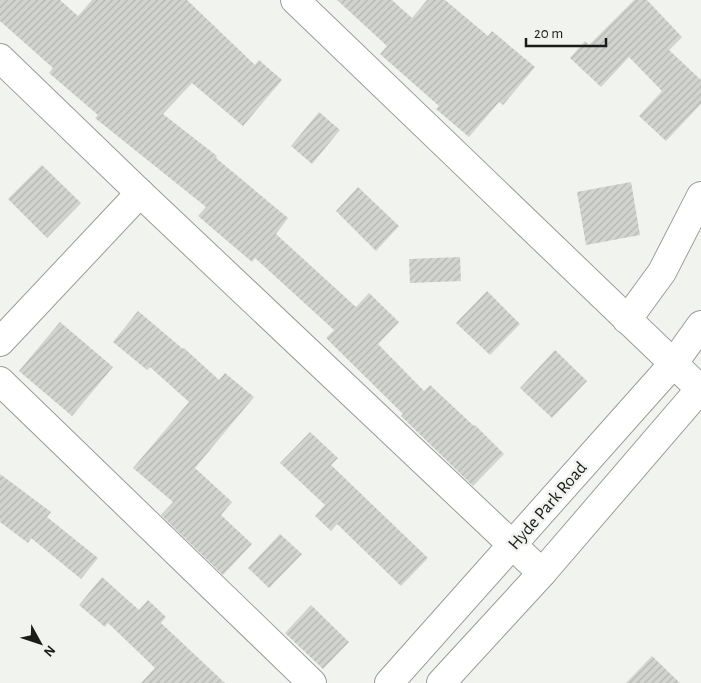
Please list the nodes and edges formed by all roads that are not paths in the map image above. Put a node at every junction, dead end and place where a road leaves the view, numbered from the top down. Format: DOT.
graph roads {
  1 [pos="295,0"];
  2 [pos="0,58"];
  3 [pos="140,193"];
  4 [pos="701,196"];
  5 [pos="627,320"];
  6 [pos="701,325"];
  7 [pos="0,342"];
  8 [pos="673,364"];
  9 [pos="0,381"];
  10 [pos="700,388"];
  11 [pos="513,546"];
  12 [pos="542,573"];
  13 [pos="312,683"];
  14 [pos="389,683"];
  15 [pos="441,683"];
  1 -- 5 [label="street"];
  2 -- 3 [label="street"];
  3 -- 7 [label="street"];
  3 -- 11 [label="street"];
  4 -- 5 [label="street"];
  5 -- 8 [label="street"];
  6 -- 8 [label="street, Hyde Park Road"];
  8 -- 10 [label="street"];
  8 -- 11 [label="street, Hyde Park Road"];
  9 -- 13 [label="street"];
  10 -- 12 [label="street"];
  11 -- 12 [label="street"];
  11 -- 14 [label="street, Hyde Park Road"];
  12 -- 15 [label="street"];
}
